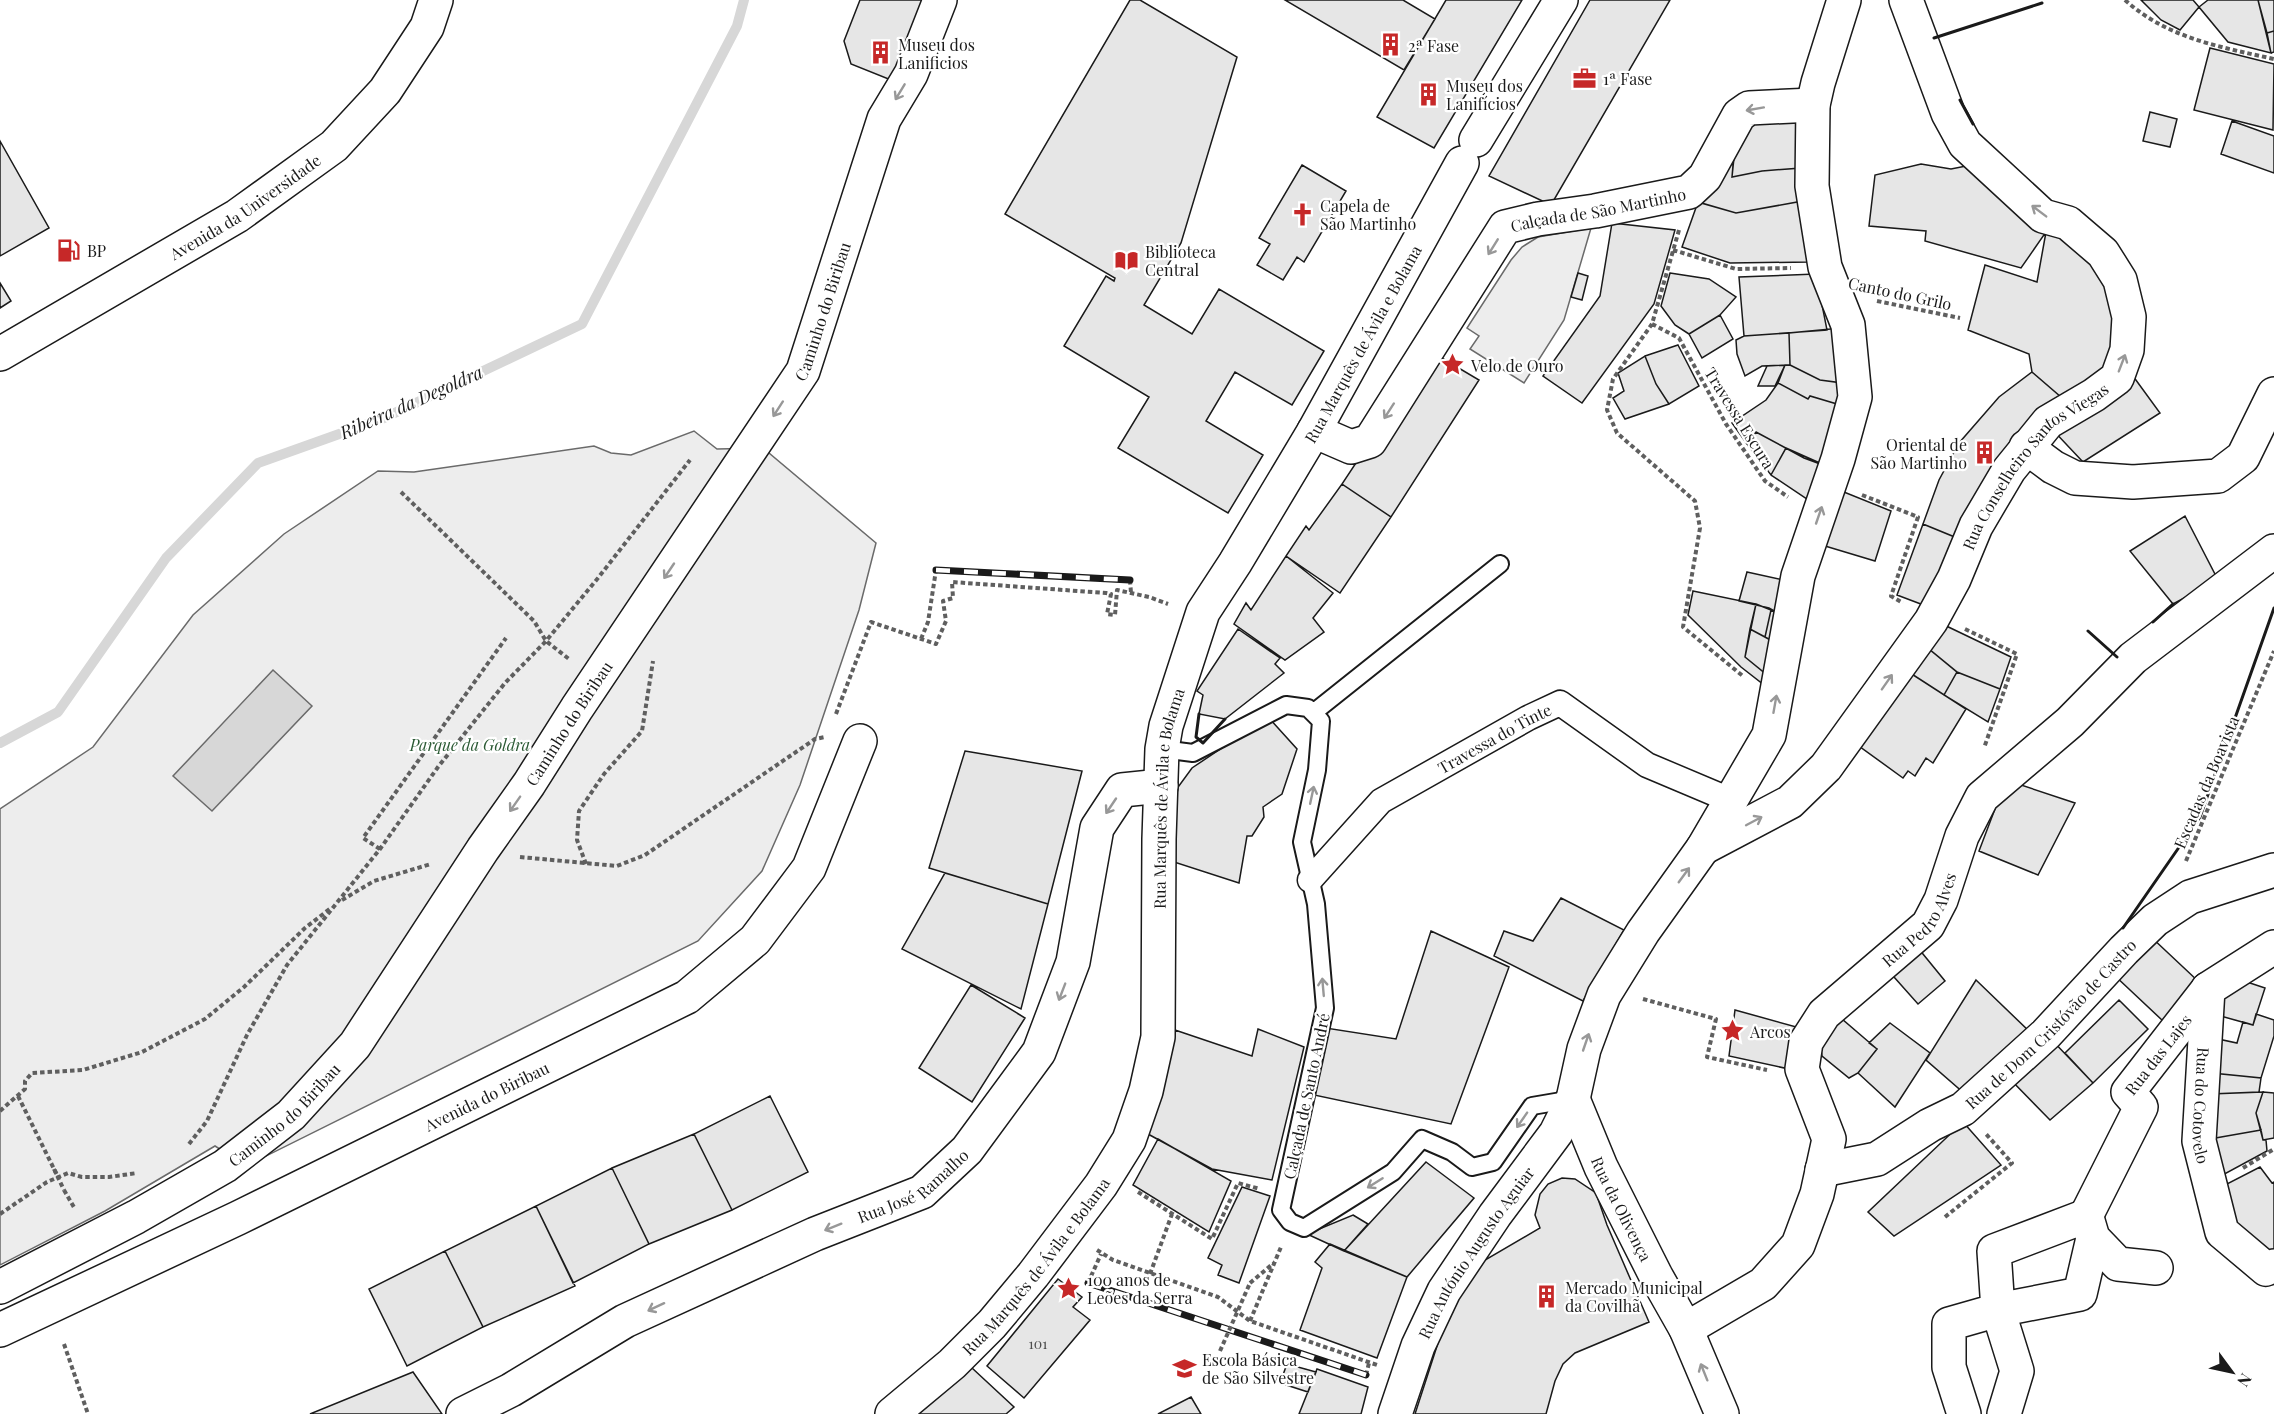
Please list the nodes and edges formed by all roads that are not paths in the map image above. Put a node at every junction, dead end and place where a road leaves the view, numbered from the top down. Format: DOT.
graph roads {
  1 [pos="436,0"];
  2 [pos="940,0"];
  3 [pos="1561,0"];
  4 [pos="1844,0"];
  5 [pos="1906,0"];
  6 [pos="1814,105"];
  7 [pos="0,354"];
  8 [pos="2274,394"];
  9 [pos="1314,431"];
  10 [pos="2026,447"];
  11 [pos="2274,551"];
  12 [pos="1500,564"];
  13 [pos="1313,713"];
  14 [pos="845,735"];
  15 [pos="1162,749"];
  16 [pos="1161,786"];
  17 [pos="1730,800"];
  18 [pos="1703,848"];
  19 [pos="2274,870"];
  20 [pos="1311,880"];
  21 [pos="2274,947"];
  22 [pos="2208,989"];
  23 [pos="1573,1099"];
  24 [pos="1822,1170"];
  25 [pos="2090,1227"];
  26 [pos="2274,1266"];
  27 [pos="2156,1268"];
  28 [pos="0,1287"];
  29 [pos="1998,1310"];
  30 [pos="1686,1329"];
  31 [pos="0,1330"];
  32 [pos="463,1414"];
  33 [pos="892,1414"];
  34 [pos="1395,1414"];
  35 [pos="1722,1414"];
  36 [pos="1964,1414"];
  37 [pos="2004,1414"];
  1 -- 7 [label="street, Avenida da Universidade"];
  2 -- 28 [label="street, Caminho do Biribau, one-way"];
  3 -- 9 [label="street, Rua Marquês de Ávila e Bolama"];
  4 -- 6 [label="street, Rua António Augusto Aguiar"];
  10 -- 5 [label="street, Rua Conselheiro Santos Viegas, one-way"];
  6 -- 9 [label="street, Calçada de São Martinho, one-way"];
  17 -- 6 [label="street, Rua António Augusto Aguiar, one-way"];
  8 -- 10 [label="street"];
  9 -- 15 [label="street, Rua Marquês de Ávila e Bolama"];
  18 -- 10 [label="street, Rua Conselheiro Santos Viegas, one-way"];
  11 -- 24 [label="street, Rua Pedro Alves"];
  12 -- 13 [label="lane"];
  13 -- 15 [label="lane"];
  20 -- 13 [label="lane, Calçada de Santo André, one-way"];
  14 -- 31 [label="street, Avenida do Biribau"];
  15 -- 16 [label="street, Rua Marquês de Ávila e Bolama"];
  16 -- 32 [label="street, Rua José Ramalho, one-way"];
  16 -- 33 [label="street, Rua Marquês de Ávila e Bolama"];
  17 -- 18 [label="street, Rua António Augusto Aguiar"];
  17 -- 20 [label="street, Travessa do Tinte"];
  23 -- 18 [label="street, Rua António Augusto Aguiar, one-way"];
  19 -- 24 [label="street, Rua de Dom Cristóvão de Castro"];
  23 -- 20 [label="lane, Calçada de Santo André, one-way"];
  21 -- 22 [label="street"];
  22 -- 25 [label="street, Rua das Lajes"];
  22 -- 26 [label="street, Rua do Cotovelo"];
  23 -- 30 [label="street, Rua da Olivença"];
  23 -- 34 [label="street, Rua António Augusto Aguiar"];
  24 -- 30 [label="street, Rua Pedro Alves"];
  25 -- 27 [label="street"];
  25 -- 29 [label="street"];
  25 -- 29 [label="street"];
  29 -- 36 [label="street"];
  29 -- 37 [label="street"];
  35 -- 30 [label="street, Rua da Olivença, one-way"];
}
